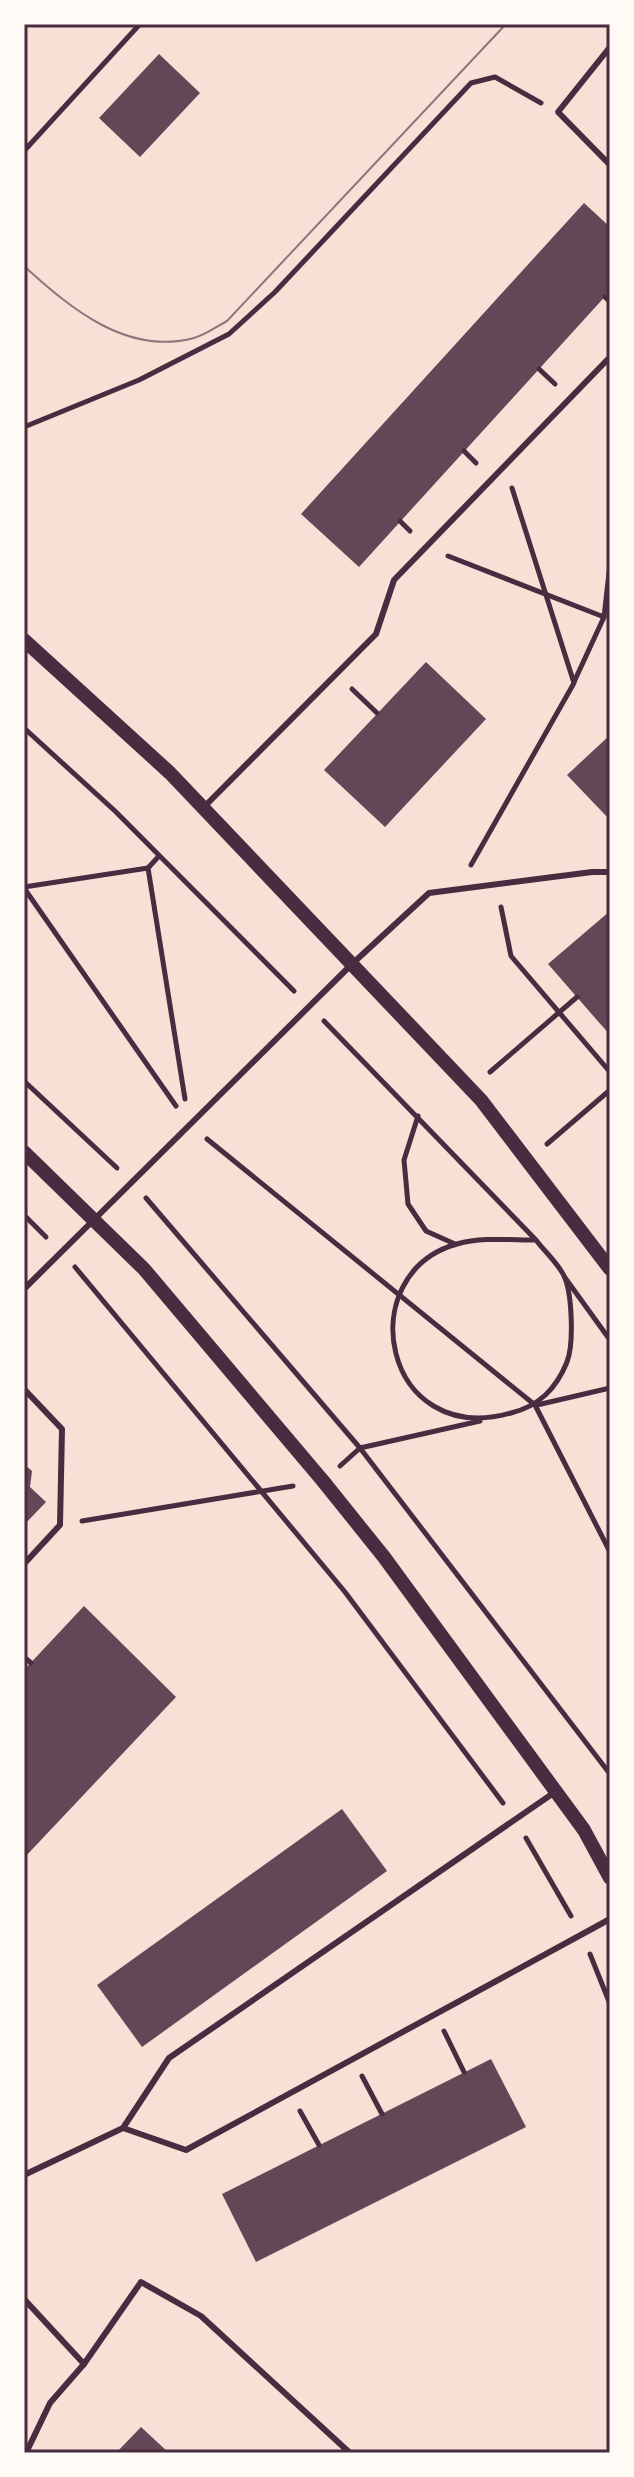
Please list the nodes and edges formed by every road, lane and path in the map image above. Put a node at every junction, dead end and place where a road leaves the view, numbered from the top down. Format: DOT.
graph roads {
  1 [pos="140,24"];
  2 [pos="610,47"];
  3 [pos="558,112"];
  4 [pos="24,151"];
  5 [pos="609,163"];
  6 [pos="610,357"];
  7 [pos="24,427"];
  8 [pos="505,464"];
  9 [pos="400,521"];
  10 [pos="426,547"];
  11 [pos="610,564"];
  12 [pos="546,594"];
  13 [pos="604,617"];
  14 [pos="24,640"];
  15 [pos="337,673"];
  16 [pos="574,683"];
  17 [pos="377,713"];
  18 [pos="24,728"];
  19 [pos="203,808"];
  20 [pos="159,856"];
  21 [pos="148,868"];
  22 [pos="610,872"];
  23 [pos="496,884"];
  24 [pos="24,887"];
  25 [pos="457,890"];
  26 [pos="352,964"];
  27 [pos="577,997"];
  28 [pos="309,1006"];
  29 [pos="559,1012"];
  30 [pos="610,1072"];
  31 [pos="24,1081"];
  32 [pos="470,1088"];
  33 [pos="610,1090"];
  34 [pos="418,1116"];
  35 [pos="189,1124"];
  36 [pos="24,1152"];
  37 [pos="527,1160"];
  38 [pos="131,1181"];
  39 [pos="24,1215"];
  40 [pos="93,1218"];
  41 [pos="536,1240"];
  42 [pos="455,1244"];
  43 [pos="61,1251"];
  44 [pos="610,1269"];
  45 [pos="565,1278"];
  46 [pos="24,1289"];
  47 [pos="400,1295"];
  48 [pos="610,1340"];
  49 [pos="610,1388"];
  50 [pos="24,1389"];
  51 [pos="535,1405"];
  52 [pos="490,1419"];
  53 [pos="360,1448"];
  54 [pos="323,1481"];
  55 [pos="263,1491"];
  56 [pos="60,1525"];
  57 [pos="610,1552"];
  58 [pos="24,1564"];
  59 [pos="24,1657"];
  60 [pos="31,1663"];
  61 [pos="610,1774"];
  62 [pos="555,1792"];
  63 [pos="516,1819"];
  64 [pos="610,1878"];
  65 [pos="610,1919"];
  66 [pos="582,1934"];
  67 [pos="610,2004"];
  68 [pos="435,2013"];
  69 [pos="353,2058"];
  70 [pos="464,2072"];
  71 [pos="290,2092"];
  72 [pos="382,2114"];
  73 [pos="123,2128"];
  74 [pos="319,2145"];
  75 [pos="24,2175"];
  76 [pos="24,2299"];
  77 [pos="84,2364"];
  78 [pos="26,2453"];
  79 [pos="350,2453"];
  1 -- 4 [label="path"];
  2 -- 3 [label="lane"];
  3 -- 5 [label="lane"];
  3 -- 7 [label="path"];
  6 -- 8 [label="lane"];
  8 -- 10 [label="lane"];
  8 -- 12 [label="path"];
  9 -- 10 [label="path"];
  10 -- 12 [label="path"];
  10 -- 15 [label="lane"];
  11 -- 13 [label="path"];
  12 -- 13 [label="path"];
  12 -- 16 [label="path"];
  13 -- 16 [label="path"];
  14 -- 19 [label="street"];
  15 -- 17 [label="path"];
  15 -- 19 [label="lane"];
  16 -- 25 [label="path"];
  18 -- 20 [label="path"];
  19 -- 26 [label="street"];
  20 -- 21 [label="path"];
  20 -- 28 [label="path"];
  21 -- 24 [label="path"];
  21 -- 35 [label="path"];
  22 -- 23 [label="lane"];
  23 -- 25 [label="lane"];
  23 -- 29 [label="path"];
  24 -- 35 [label="path"];
  25 -- 26 [label="lane"];
  26 -- 28 [label="lane"];
  26 -- 32 [label="street"];
  27 -- 29 [label="path"];
  28 -- 34 [label="path"];
  28 -- 35 [label="lane"];
  29 -- 30 [label="path"];
  29 -- 32 [label="path"];
  31 -- 38 [label="path"];
  32 -- 37 [label="street"];
  33 -- 37 [label="path"];
  34 -- 41 [label="path"];
  34 -- 42 [label="path"];
  35 -- 38 [label="lane"];
  35 -- 47 [label="path"];
  36 -- 40 [label="street"];
  37 -- 44 [label="street"];
  38 -- 40 [label="lane"];
  38 -- 53 [label="path"];
  39 -- 43 [label="path"];
  40 -- 43 [label="lane"];
  40 -- 54 [label="street"];
  41 -- 42 [label="path"];
  41 -- 45 [label="path"];
  42 -- 47 [label="path"];
  43 -- 46 [label="lane"];
  43 -- 55 [label="path"];
  45 -- 48 [label="path"];
  45 -- 51 [label="path"];
  47 -- 51 [label="path"];
  47 -- 52 [label="path"];
  49 -- 51 [label="path"];
  50 -- 56 [label="lane"];
  51 -- 52 [label="path"];
  51 -- 57 [label="path"];
  52 -- 53 [label="path"];
  53 -- 54 [label="path"];
  53 -- 61 [label="path"];
  54 -- 55 [label="path"];
  54 -- 62 [label="street"];
  55 -- 56 [label="path"];
  55 -- 63 [label="path"];
  56 -- 58 [label="lane"];
  59 -- 60 [label="path"];
  62 -- 63 [label="lane"];
  62 -- 64 [label="street"];
  63 -- 66 [label="path"];
  63 -- 73 [label="lane"];
  65 -- 66 [label="lane"];
  66 -- 67 [label="path"];
  66 -- 68 [label="lane"];
  68 -- 69 [label="lane"];
  68 -- 70 [label="path"];
  69 -- 71 [label="lane"];
  69 -- 72 [label="path"];
  71 -- 73 [label="lane"];
  71 -- 74 [label="path"];
  73 -- 75 [label="lane"];
  76 -- 77 [label="lane"];
  77 -- 78 [label="lane"];
  77 -- 79 [label="lane"];
}
